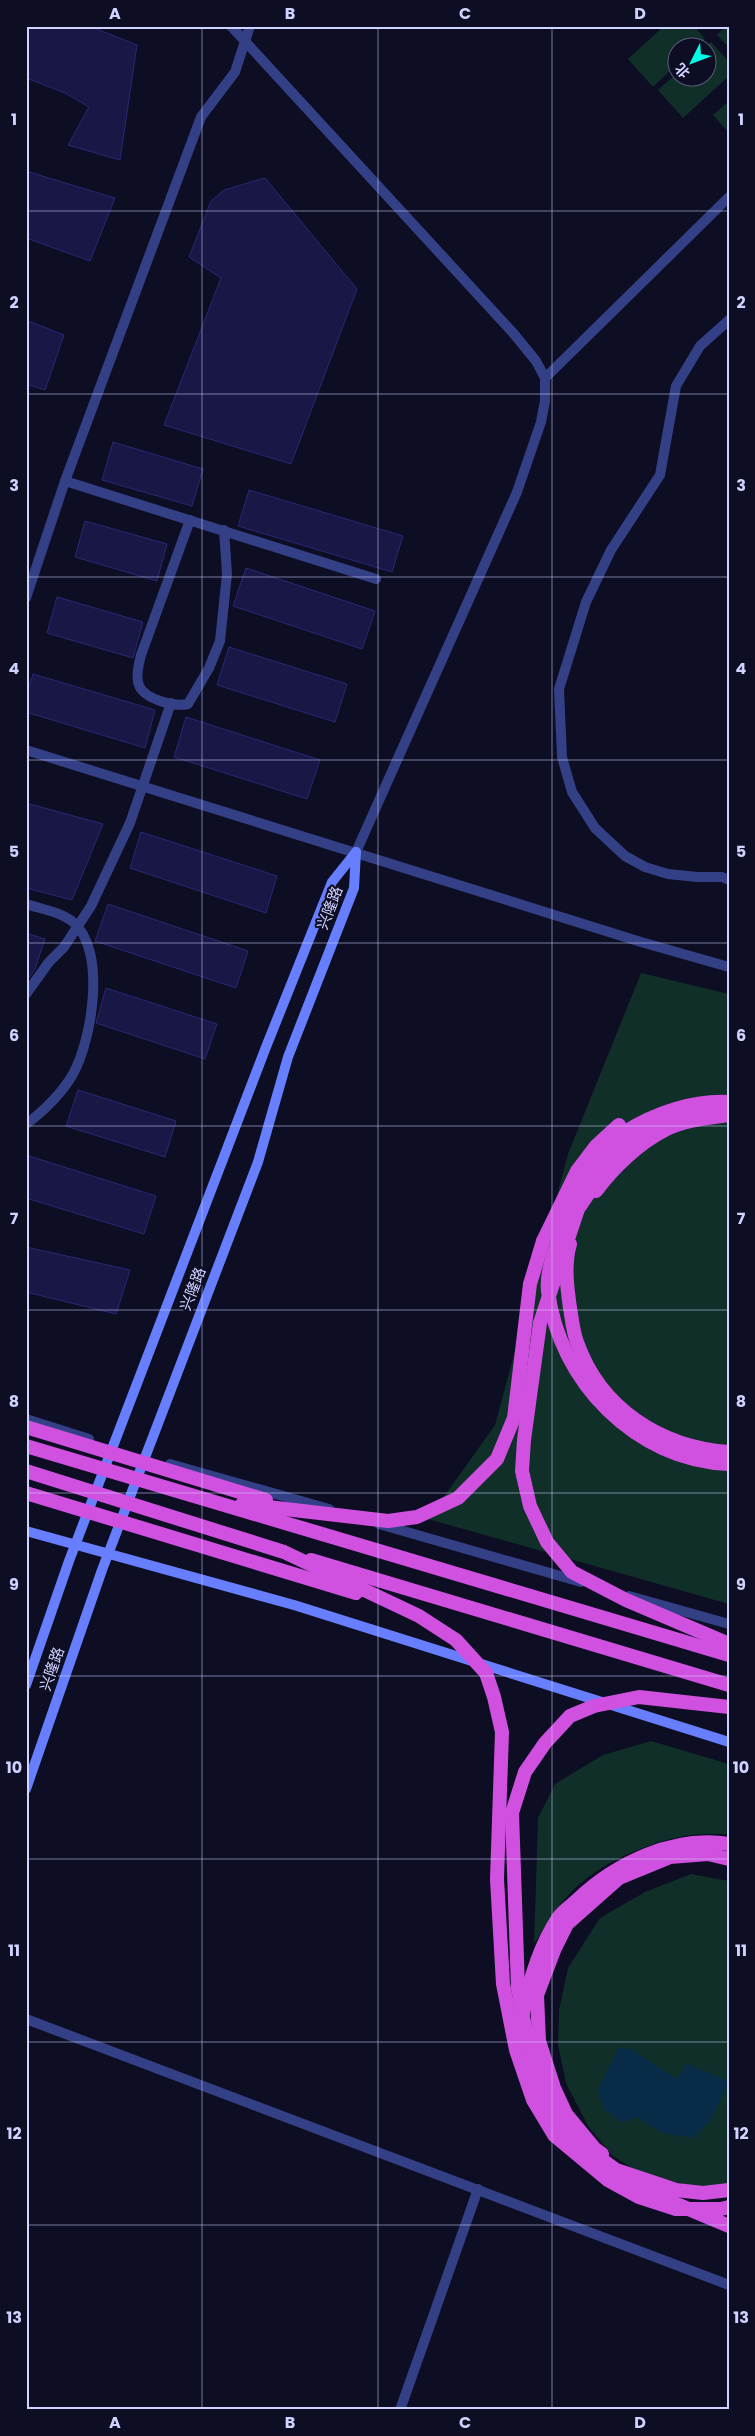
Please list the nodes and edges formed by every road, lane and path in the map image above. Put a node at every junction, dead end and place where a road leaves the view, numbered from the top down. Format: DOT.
graph roads {
  1 [pos="231,26"];
  2 [pos="250,26"];
  3 [pos="246,43"];
  4 [pos="729,197"];
  5 [pos="729,320"];
  6 [pos="546,378"];
  7 [pos="65,481"];
  8 [pos="190,520"];
  9 [pos="224,530"];
  10 [pos="376,578"];
  11 [pos="27,595"];
  12 [pos="171,703"];
  13 [pos="26,750"];
  14 [pos="144,786"];
  15 [pos="356,852"];
  16 [pos="729,880"];
  17 [pos="26,904"];
  18 [pos="78,928"];
  19 [pos="729,967"];
  20 [pos="26,994"];
  21 [pos="729,1092"];
  22 [pos="729,1102"];
  23 [pos="729,1108"];
  24 [pos="729,1115"];
  25 [pos="26,1124"];
  26 [pos="26,1419"];
  27 [pos="26,1427"];
  28 [pos="29,1447"];
  29 [pos="112,1447"];
  30 [pos="729,1452"];
  31 [pos="145,1457"];
  32 [pos="729,1464"];
  33 [pos="27,1472"];
  34 [pos="26,1493"];
  35 [pos="198,1498"];
  36 [pos="305,1512"];
  37 [pos="26,1531"];
  38 [pos="75,1544"];
  39 [pos="284,1552"];
  40 [pos="108,1554"];
  41 [pos="389,1602"];
  42 [pos="729,1624"];
  43 [pos="729,1644"];
  44 [pos="729,1656"];
  45 [pos="26,1685"];
  46 [pos="729,1685"];
  47 [pos="729,1707"];
  48 [pos="729,1742"];
  49 [pos="26,1789"];
  50 [pos="729,1844"];
  51 [pos="729,1859"];
  52 [pos="563,1920"];
  53 [pos="26,2019"];
  54 [pos="478,2190"];
  55 [pos="729,2190"];
  56 [pos="729,2207"];
  57 [pos="729,2217"];
  58 [pos="729,2226"];
  59 [pos="729,2285"];
  60 [pos="400,2410"];
  1 -- 3 [label="street"];
  2 -- 3 [label="street"];
  3 -- 6 [label="street"];
  3 -- 7 [label="street"];
  4 -- 6 [label="street"];
  5 -- 16 [label="street"];
  6 -- 15 [label="street"];
  7 -- 8 [label="street"];
  7 -- 11 [label="street"];
  8 -- 9 [label="street"];
  8 -- 12 [label="street"];
  9 -- 10 [label="street"];
  9 -- 12 [label="street"];
  12 -- 14 [label="street"];
  13 -- 14 [label="street"];
  14 -- 15 [label="street"];
  14 -- 18 [label="street"];
  15 -- 19 [label="street"];
  15 -- 29 [label="main road, 兴隆路"];
  15 -- 31 [label="main road, 兴隆路"];
  17 -- 18 [label="street"];
  18 -- 20 [label="street"];
  18 -- 25 [label="street"];
  21 -- 36 [label="highway, bridge"];
  22 -- 32 [label="highway, bridge"];
  23 -- 43 [label="highway, bridge"];
  24 -- 30 [label="highway, bridge"];
  26 -- 29 [label="street"];
  27 -- 36 [label="highway, bridge"];
  28 -- 35 [label="highway, bridge"];
  29 -- 31 [label="street"];
  29 -- 38 [label="main road, 兴隆路"];
  31 -- 40 [label="main road, 兴隆路"];
  31 -- 42 [label="street"];
  33 -- 39 [label="highway, bridge"];
  34 -- 41 [label="highway, bridge"];
  35 -- 36 [label="highway, bridge"];
  35 -- 44 [label="highway, bridge"];
  37 -- 38 [label="main road"];
  38 -- 40 [label="main road"];
  38 -- 45 [label="main road, 兴隆路"];
  39 -- 41 [label="highway, bridge"];
  39 -- 46 [label="highway, bridge"];
  40 -- 48 [label="main road"];
  40 -- 49 [label="main road, 兴隆路"];
  41 -- 56 [label="highway, bridge"];
  47 -- 55 [label="highway, bridge"];
  50 -- 52 [label="highway"];
  51 -- 52 [label="highway"];
  52 -- 57 [label="highway"];
  52 -- 58 [label="highway"];
  53 -- 54 [label="street"];
  54 -- 59 [label="street"];
  54 -- 60 [label="street"];
}
